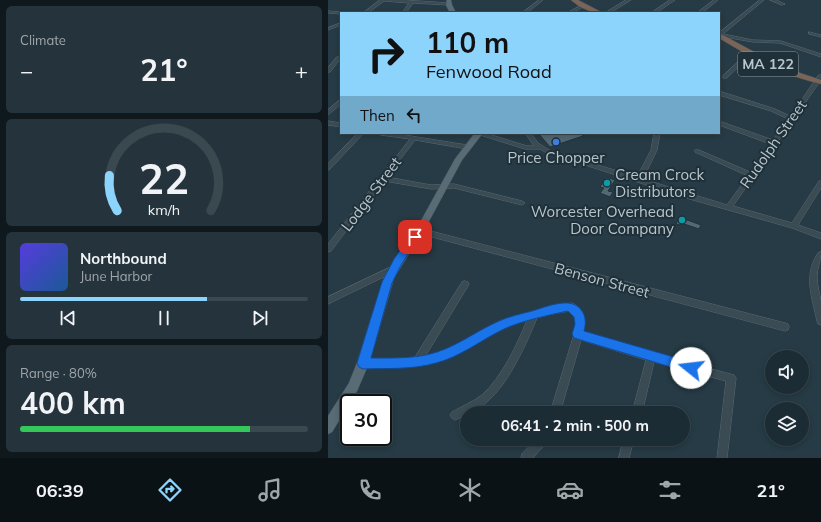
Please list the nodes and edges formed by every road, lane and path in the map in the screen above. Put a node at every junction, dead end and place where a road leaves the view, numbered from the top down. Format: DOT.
graph roads {
  1 [pos="384,0"];
  2 [pos="541,0"];
  3 [pos="629,0"];
  4 [pos="673,0"];
  5 [pos="716,0"];
  6 [pos="762,0"];
  7 [pos="772,0"];
  8 [pos="412,2"];
  9 [pos="449,2"];
  10 [pos="580,2"];
  11 [pos="783,4"];
  12 [pos="328,12"];
  13 [pos="366,12"];
  14 [pos="405,12"];
  15 [pos="453,12"];
  16 [pos="525,12"];
  17 [pos="570,12"];
  18 [pos="598,12"];
  19 [pos="609,12"];
  20 [pos="655,12"];
  21 [pos="700,12"];
  22 [pos="340,13"];
  23 [pos="340,24"];
  24 [pos="328,29"];
  25 [pos="811,33"];
  26 [pos="720,34"];
  27 [pos="720,35"];
  28 [pos="720,36"];
  29 [pos="821,36"];
  30 [pos="750,54"];
  31 [pos="821,56"];
  32 [pos="340,58"];
  33 [pos="328,61"];
  34 [pos="328,70"];
  35 [pos="725,77"];
  36 [pos="820,80"];
  37 [pos="720,93"];
  38 [pos="340,102"];
  39 [pos="328,112"];
  40 [pos="791,119"];
  41 [pos="328,123"];
  42 [pos="720,123"];
  43 [pos="340,125"];
  44 [pos="360,134"];
  45 [pos="386,134"];
  46 [pos="478,134"];
  47 [pos="482,134"];
  48 [pos="529,134"];
  49 [pos="658,134"];
  50 [pos="413,139"];
  51 [pos="774,143"];
  52 [pos="468,147"];
  53 [pos="540,147"];
  54 [pos="697,151"];
  55 [pos="328,168"];
  56 [pos="751,175"];
  57 [pos="383,179"];
  58 [pos="639,180"];
  59 [pos="821,183"];
  60 [pos="444,187"];
  61 [pos="522,203"];
  62 [pos="728,207"];
  63 [pos="794,226"];
  64 [pos="419,231"];
  65 [pos="821,236"];
  66 [pos="328,249"];
  67 [pos="821,255"];
  68 [pos="394,268"];
  69 [pos="465,284"];
  70 [pos="328,301"];
  71 [pos="534,315"];
  72 [pos="821,321"];
  73 [pos="785,327"];
  74 [pos="578,334"];
  75 [pos="651,357"];
  76 [pos="417,362"];
  77 [pos="363,363"];
  78 [pos="557,406"];
  79 [pos="638,406"];
  80 [pos="455,415"];
  81 [pos="328,428"];
  82 [pos="537,446"];
  83 [pos="627,446"];
  84 [pos="526,458"];
  85 [pos="624,458"];
  86 [pos="722,458"];
  1 -- 8 [label="street"];
  1 -- 13 [label="street"];
  2 -- 16 [label="street"];
  3 -- 19 [label="street"];
  4 -- 20 [label="street"];
  5 -- 21 [label="street"];
  6 -- 26 [label="street"];
  7 -- 11 [label="street"];
  8 -- 9 [label="street"];
  8 -- 14 [label="street"];
  9 -- 15 [label="main road"];
  10 -- 17 [label="street"];
  10 -- 18 [label="highway"];
  12 -- 22 [label="street"];
  23 -- 24 [label="street"];
  25 -- 29 [label="street"];
  27 -- 31 [label="street"];
  28 -- 30 [label="highway, MA 122"];
  30 -- 35 [label="street"];
  30 -- 36 [label="highway, MA 122"];
  32 -- 33 [label="street"];
  32 -- 34 [label="street"];
  36 -- 40 [label="street, Rudolph Street"];
  37 -- 40 [label="street"];
  38 -- 39 [label="street"];
  40 -- 51 [label="street, Rudolph Street"];
  41 -- 43 [label="street"];
  42 -- 51 [label="street"];
  44 -- 55 [label="street"];
  45 -- 50 [label="street"];
  46 -- 52 [label="main road"];
  47 -- 53 [label="street"];
  48 -- 53 [label="street"];
  49 -- 58 [label="street"];
  50 -- 52 [label="street"];
  50 -- 57 [label="street, Lodge Street"];
  51 -- 56 [label="street, Rudolph Street"];
  52 -- 60 [label="main road"];
  53 -- 58 [label="street"];
  54 -- 56 [label="street"];
  56 -- 62 [label="street, Rudolph Street"];
  57 -- 60 [label="street"];
  57 -- 66 [label="street, Lodge Street"];
  58 -- 62 [label="street"];
  59 -- 63 [label="street"];
  60 -- 61 [label="street"];
  60 -- 64 [label="main road"];
  62 -- 63 [label="street"];
  63 -- 65 [label="street"];
  64 -- 68 [label="main road"];
  64 -- 73 [label="street, Benson Street"];
  67 -- 72 [label="street"];
  68 -- 70 [label="street"];
  68 -- 77 [label="main road"];
  69 -- 76 [label="street"];
  71 -- 74 [label="street"];
  71 -- 76 [label="street"];
  71 -- 80 [label="street"];
  74 -- 75 [label="street"];
  74 -- 78 [label="street"];
  75 -- 79 [label="street"];
  75 -- 86 [label="street"];
  76 -- 77 [label="street"];
  77 -- 81 [label="main road"];
  82 -- 84 [label="street"];
  83 -- 85 [label="street"];
}
